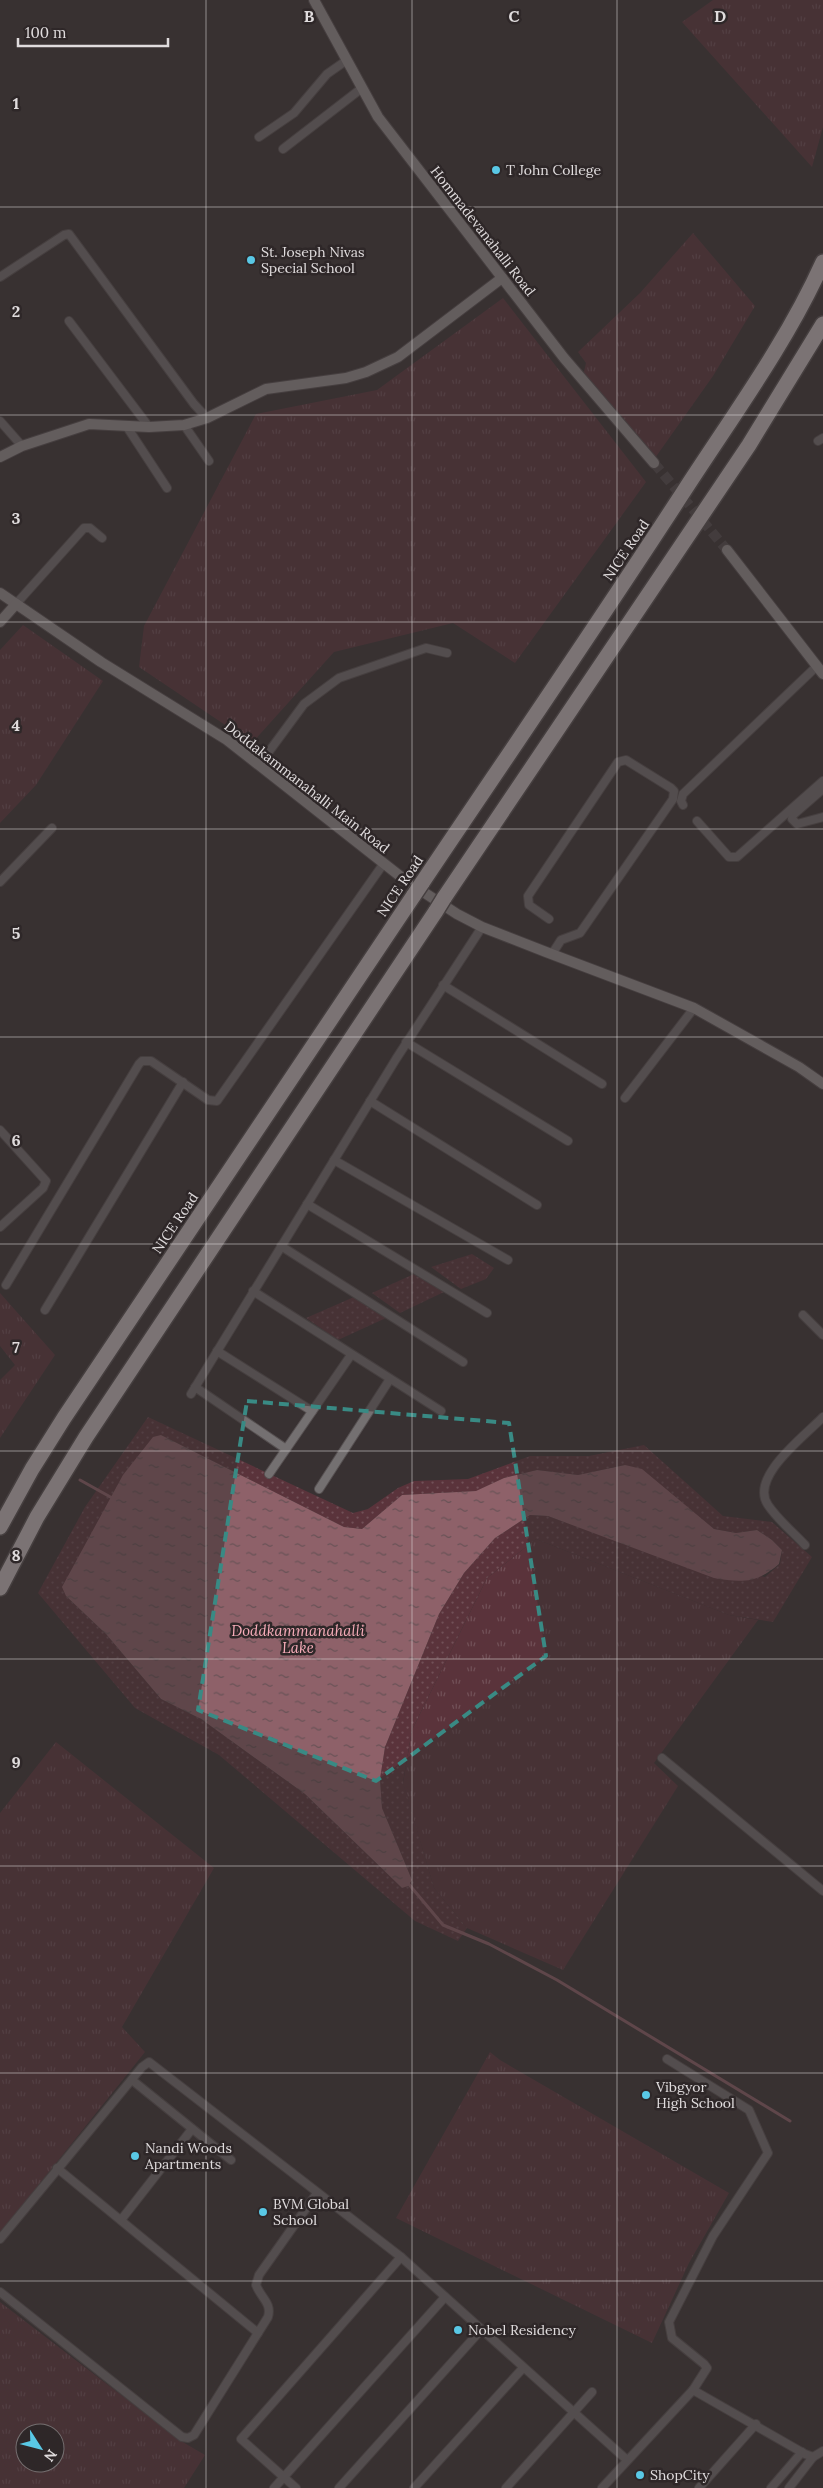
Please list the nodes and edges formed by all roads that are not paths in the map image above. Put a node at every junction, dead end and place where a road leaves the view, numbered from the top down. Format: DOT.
graph roads {
  1 [pos="314,0"];
  2 [pos="347,60"];
  3 [pos="362,88"];
  4 [pos="259,137"];
  5 [pos="283,149"];
  6 [pos="823,262"];
  7 [pos="0,277"];
  8 [pos="502,278"];
  9 [pos="69,321"];
  10 [pos="823,324"];
  11 [pos="208,418"];
  12 [pos="0,421"];
  13 [pos="184,425"];
  14 [pos="127,426"];
  15 [pos="149,427"];
  16 [pos="22,446"];
  17 [pos="0,457"];
  18 [pos="209,461"];
  19 [pos="654,463"];
  20 [pos="167,488"];
  21 [pos="102,538"];
  22 [pos="727,550"];
  23 [pos="0,593"];
  24 [pos="16,604"];
  25 [pos="0,622"];
  26 [pos="448,653"];
  27 [pos="820,670"];
  28 [pos="259,765"];
  29 [pos="823,780"];
  30 [pos="823,789"];
  31 [pos="683,805"];
  32 [pos="823,817"];
  33 [pos="697,821"];
  34 [pos="52,828"];
  35 [pos="384,863"];
  36 [pos="0,882"];
  37 [pos="549,919"];
  38 [pos="482,927"];
  39 [pos="552,954"];
  40 [pos="443,985"];
  41 [pos="694,1008"];
  42 [pos="406,1042"];
  43 [pos="182,1082"];
  44 [pos="602,1084"];
  45 [pos="823,1084"];
  46 [pos="625,1098"];
  47 [pos="370,1101"];
  48 [pos="0,1130"];
  49 [pos="568,1141"];
  50 [pos="334,1160"];
  51 [pos="307,1204"];
  52 [pos="537,1205"];
  53 [pos="2,1222"];
  54 [pos="282,1246"];
  55 [pos="508,1260"];
  56 [pos="6,1285"];
  57 [pos="254,1292"];
  58 [pos="45,1310"];
  59 [pos="487,1313"];
  60 [pos="803,1315"];
  61 [pos="823,1335"];
  62 [pos="217,1351"];
  63 [pos="352,1355"];
  64 [pos="463,1362"];
  65 [pos="390,1379"];
  66 [pos="312,1411"];
  67 [pos="441,1411"];
  68 [pos="823,1417"];
  69 [pos="286,1449"];
  70 [pos="269,1474"];
  71 [pos="318,1489"];
  72 [pos="0,1527"];
  73 [pos="805,1545"];
  74 [pos="0,1588"];
  75 [pos="662,1758"];
  76 [pos="823,1891"];
  77 [pos="667,2059"];
  78 [pos="132,2080"];
  79 [pos="192,2129"];
  80 [pos="231,2160"];
  81 [pos="57,2168"];
  82 [pos="317,2193"];
  83 [pos="122,2220"];
  84 [pos="0,2239"];
  85 [pos="401,2257"];
  86 [pos="0,2292"];
  87 [pos="445,2297"];
  88 [pos="481,2330"];
  89 [pos="258,2332"];
  90 [pos="523,2368"];
  91 [pos="693,2390"];
  92 [pos="592,2392"];
  93 [pos="573,2413"];
  94 [pos="756,2424"];
  95 [pos="823,2450"];
  96 [pos="802,2452"];
  97 [pos="813,2457"];
  98 [pos="627,2460"];
  99 [pos="284,2477"];
  100 [pos="274,2488"];
  101 [pos="296,2488"];
  102 [pos="339,2488"];
  103 [pos="414,2488"];
  104 [pos="506,2488"];
  105 [pos="602,2488"];
  106 [pos="699,2488"];
  107 [pos="771,2488"];
  108 [pos="789,2488"];
  1 -- 2 [label="street, Hommadevanahalli Road"];
  2 -- 3 [label="street, Hommadevanahalli Road"];
  2 -- 4 [label="street"];
  3 -- 5 [label="street"];
  3 -- 8 [label="street, Hommadevanahalli Road"];
  6 -- 72 [label="highway, NICE Road"];
  7 -- 11 [label="street"];
  8 -- 11 [label="street"];
  8 -- 19 [label="street, Hommadevanahalli Road"];
  9 -- 15 [label="street"];
  10 -- 74 [label="highway"];
  11 -- 13 [label="street"];
  12 -- 16 [label="street"];
  13 -- 15 [label="street"];
  13 -- 18 [label="street"];
  14 -- 15 [label="street"];
  14 -- 16 [label="street"];
  14 -- 20 [label="street"];
  16 -- 17 [label="street"];
  21 -- 24 [label="street"];
  22 -- 27 [label="street"];
  23 -- 24 [label="street, Doddakammanahalli Main Road"];
  24 -- 25 [label="street"];
  24 -- 28 [label="street, Doddakammanahalli Main Road"];
  26 -- 28 [label="street"];
  27 -- 31 [label="street"];
  28 -- 35 [label="street, Doddakammanahalli Main Road"];
  29 -- 33 [label="street"];
  30 -- 32 [label="street"];
  34 -- 36 [label="street"];
  35 -- 38 [label="street, Doddakammanahalli Main Road"];
  35 -- 43 [label="street"];
  37 -- 39 [label="street"];
  38 -- 39 [label="street, Doddakammanahalli Main Road"];
  38 -- 40 [label="street"];
  39 -- 41 [label="street, Doddakammanahalli Main Road"];
  40 -- 42 [label="street"];
  40 -- 44 [label="street"];
  41 -- 45 [label="street, Doddakammanahalli Main Road"];
  41 -- 46 [label="street"];
  42 -- 47 [label="street"];
  42 -- 49 [label="street"];
  43 -- 56 [label="street"];
  43 -- 58 [label="street"];
  47 -- 50 [label="street"];
  47 -- 52 [label="street"];
  48 -- 53 [label="street"];
  50 -- 51 [label="street"];
  50 -- 55 [label="street"];
  51 -- 54 [label="street"];
  51 -- 59 [label="street"];
  54 -- 57 [label="street"];
  54 -- 64 [label="street"];
  57 -- 62 [label="street"];
  57 -- 63 [label="street"];
  60 -- 61 [label="street"];
  62 -- 66 [label="street"];
  62 -- 69 [label="street"];
  63 -- 65 [label="street"];
  63 -- 66 [label="street"];
  65 -- 67 [label="street"];
  65 -- 71 [label="street"];
  66 -- 69 [label="street"];
  68 -- 73 [label="street"];
  69 -- 70 [label="street"];
  75 -- 76 [label="street"];
  77 -- 91 [label="street"];
  78 -- 79 [label="street"];
  78 -- 81 [label="street"];
  78 -- 82 [label="street"];
  79 -- 80 [label="street"];
  79 -- 83 [label="street"];
  81 -- 83 [label="street"];
  81 -- 84 [label="street"];
  82 -- 85 [label="street"];
  82 -- 89 [label="street"];
  83 -- 89 [label="street"];
  85 -- 87 [label="street"];
  85 -- 99 [label="street"];
  86 -- 89 [label="street"];
  87 -- 88 [label="street"];
  87 -- 99 [label="street"];
  88 -- 90 [label="street"];
  88 -- 102 [label="street"];
  90 -- 93 [label="street"];
  90 -- 103 [label="street"];
  91 -- 94 [label="street"];
  91 -- 98 [label="street"];
  92 -- 93 [label="street"];
  93 -- 98 [label="street"];
  93 -- 104 [label="street"];
  94 -- 96 [label="street"];
  94 -- 106 [label="street"];
  95 -- 97 [label="street"];
  96 -- 97 [label="street"];
  96 -- 107 [label="street"];
  97 -- 108 [label="street"];
  98 -- 105 [label="street"];
  99 -- 100 [label="street"];
  99 -- 101 [label="street"];
}
